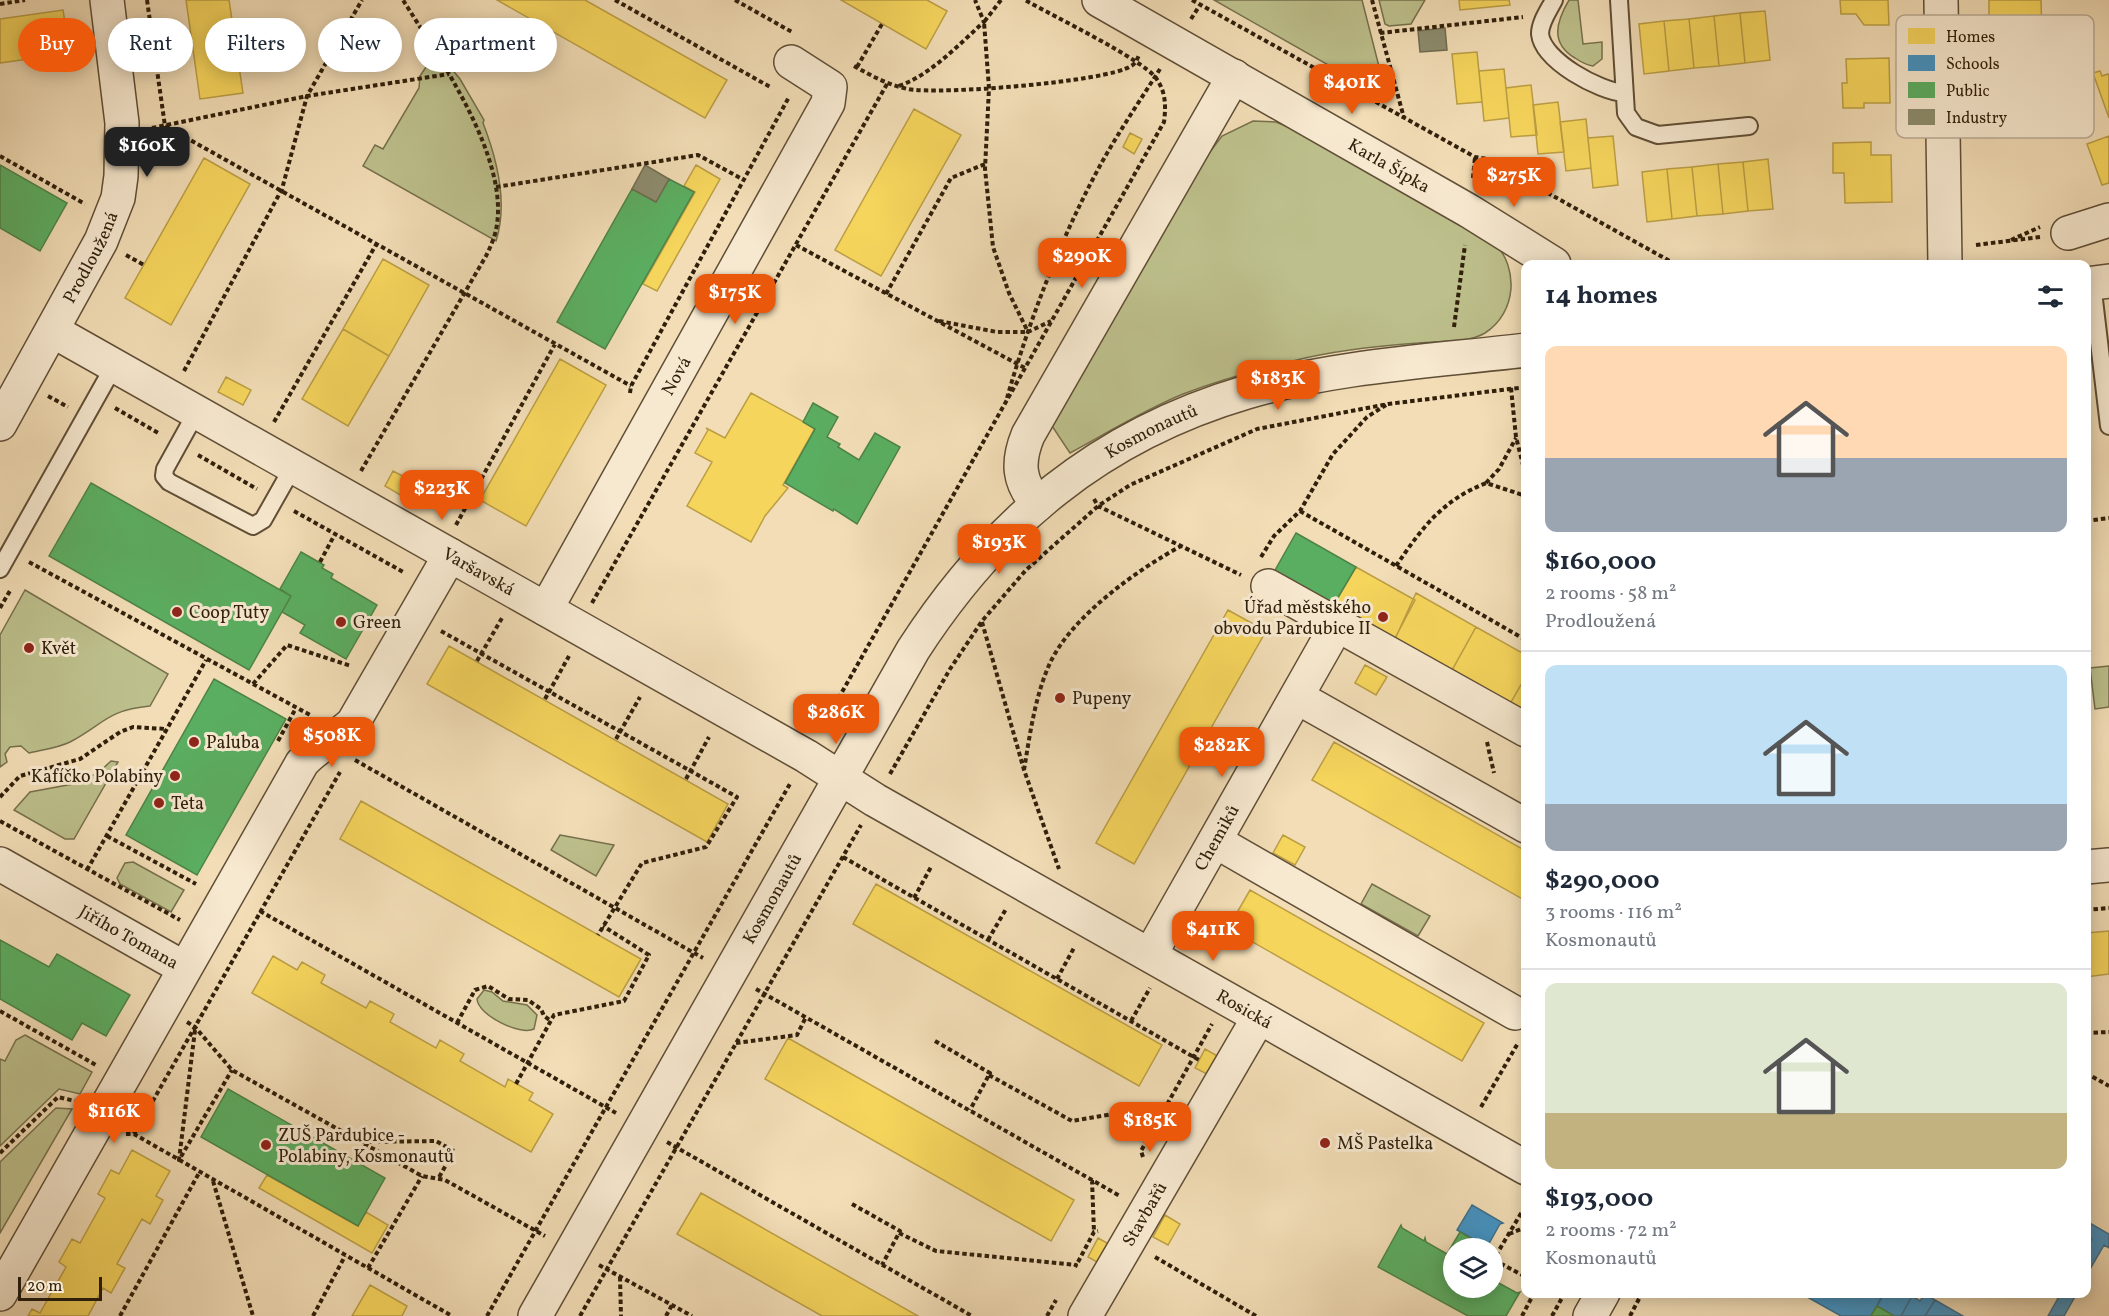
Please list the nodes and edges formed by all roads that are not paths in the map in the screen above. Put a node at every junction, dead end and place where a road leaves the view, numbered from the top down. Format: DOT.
graph roads {
  1 [pos="107,0"];
  2 [pos="1099,0"];
  3 [pos="1554,0"];
  4 [pos="1619,0"];
  5 [pos="1941,0"];
  6 [pos="1941,15"];
  7 [pos="791,62"];
  8 [pos="1234,76"];
  9 [pos="1624,93"];
  10 [pos="1749,126"];
  11 [pos="1943,138"];
  12 [pos="2109,220"];
  13 [pos="2068,233"];
  14 [pos="1548,260"];
  15 [pos="1945,260"];
  16 [pos="2096,282"];
  17 [pos="52,331"];
  18 [pos="1521,351"];
  19 [pos="114,366"];
  20 [pos="196,412"];
  21 [pos="0,424"];
  22 [pos="2109,426"];
  23 [pos="293,467"];
  24 [pos="1038,504"];
  25 [pos="452,543"];
  26 [pos="0,569"];
  27 [pos="1258,582"];
  28 [pos="546,609"];
  29 [pos="1337,625"];
  30 [pos="1297,697"];
  31 [pos="1521,727"];
  32 [pos="840,777"];
  33 [pos="1515,820"];
  34 [pos="1215,841"];
  35 [pos="0,864"];
  36 [pos="2109,865"];
  37 [pos="2091,867"];
  38 [pos="184,968"];
  39 [pos="1150,971"];
  40 [pos="1259,1017"];
  41 [pos="1517,1026"];
  42 [pos="1521,1165"];
  43 [pos="0,1294"];
  44 [pos="1600,1298"];
  45 [pos="535,1316"];
  46 [pos="1085,1316"];
  47 [pos="1590,1316"];
  1 -- 17 [label="street, Prodloužená"];
  2 -- 8 [label="street, Karla Šípka"];
  3 -- 9 [label="lane"];
  4 -- 9 [label="lane"];
  5 -- 6 [label="street"];
  7 -- 28 [label="street, Nová"];
  8 -- 14 [label="street, Karla Šípka"];
  8 -- 24 [label="street"];
  9 -- 10 [label="lane"];
  11 -- 15 [label="street"];
  12 -- 13 [label="street"];
  16 -- 22 [label="lane"];
  17 -- 19 [label="street, Varšavská"];
  17 -- 21 [label="street, Prodloužená"];
  18 -- 24 [label="street, Kosmonautů"];
  19 -- 20 [label="street, Varšavská"];
  19 -- 26 [label="lane"];
  20 -- 23 [label="street, Varšavská"];
  20 -- 23 [label="lane"];
  23 -- 25 [label="street, Varšavská"];
  24 -- 32 [label="street, Kosmonautů"];
  25 -- 28 [label="street, Varšavská"];
  25 -- 38 [label="street"];
  27 -- 29 [label="street"];
  28 -- 32 [label="street, Varšavská"];
  29 -- 30 [label="street, Chemiků"];
  29 -- 31 [label="street"];
  30 -- 33 [label="street"];
  30 -- 34 [label="street, Chemiků"];
  32 -- 39 [label="street, Rosická"];
  32 -- 45 [label="street, Kosmonautů"];
  34 -- 39 [label="street, Chemiků"];
  34 -- 41 [label="street"];
  35 -- 38 [label="street, Jiřího Tomana"];
  36 -- 37 [label="street"];
  38 -- 43 [label="street, Jiřího Tomana"];
  39 -- 40 [label="street, Rosická"];
  40 -- 42 [label="street, Rosická"];
  40 -- 46 [label="street, Stavbařů"];
  44 -- 47 [label="street"];
}
